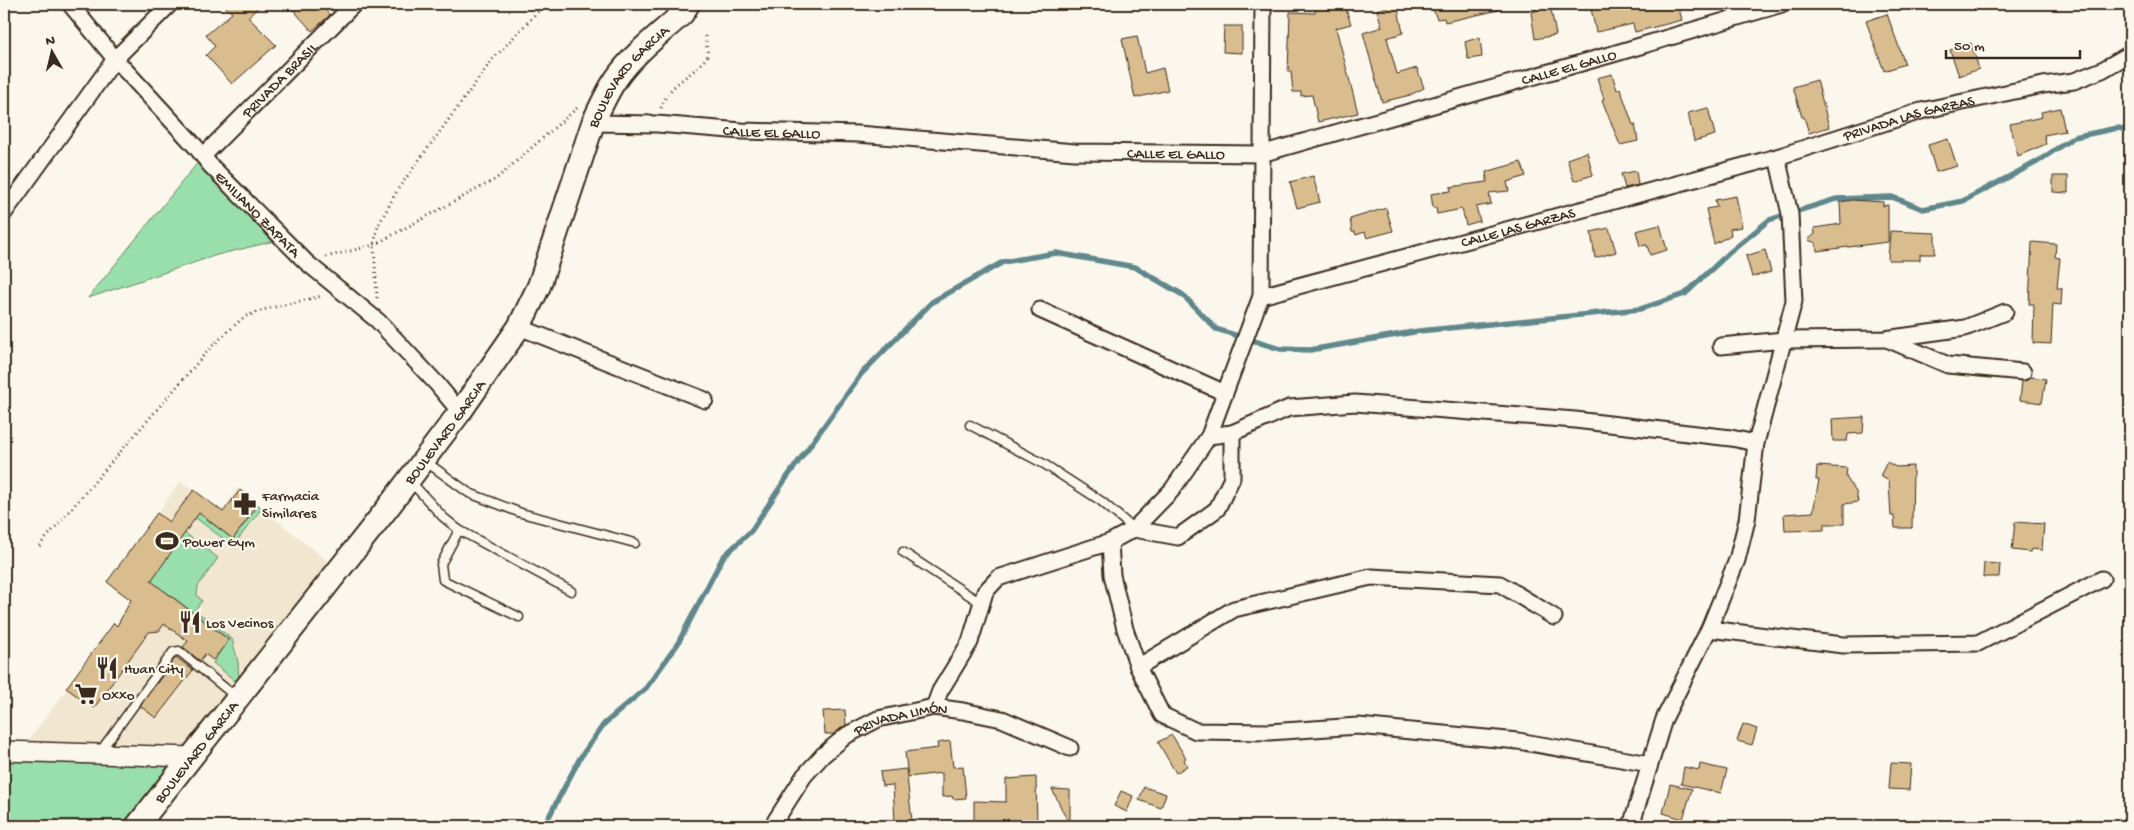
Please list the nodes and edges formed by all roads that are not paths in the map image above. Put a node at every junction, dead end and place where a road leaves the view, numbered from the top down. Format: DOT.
graph roads {
  1 [pos="70,4"];
  2 [pos="170,4"];
  3 [pos="354,4"];
  4 [pos="688,4"];
  5 [pos="1263,4"];
  6 [pos="1782,4"];
  7 [pos="2130,54"];
  8 [pos="115,59"];
  9 [pos="593,123"];
  10 [pos="1261,154"];
  11 [pos="203,156"];
  12 [pos="1777,157"];
  13 [pos="4,213"];
  14 [pos="1261,296"];
  15 [pos="1040,310"];
  16 [pos="2004,312"];
  17 [pos="519,327"];
  18 [pos="1885,339"];
  19 [pos="1784,340"];
  20 [pos="1721,346"];
  21 [pos="2023,372"];
  22 [pos="1225,394"];
  23 [pos="705,400"];
  24 [pos="460,412"];
  25 [pos="970,425"];
  26 [pos="1232,433"];
  27 [pos="1209,436"];
  28 [pos="1756,443"];
  29 [pos="424,460"];
  30 [pos="409,479"];
  31 [pos="1134,529"];
  32 [pos="460,530"];
  33 [pos="1110,542"];
  34 [pos="635,543"];
  35 [pos="903,552"];
  36 [pos="2102,579"];
  37 [pos="571,591"];
  38 [pos="981,603"];
  39 [pos="519,616"];
  40 [pos="1554,617"];
  41 [pos="1709,629"];
  42 [pos="1138,667"];
  43 [pos="238,698"];
  44 [pos="934,707"];
  45 [pos="1070,748"];
  46 [pos="4,751"];
  47 [pos="98,754"];
  48 [pos="192,758"];
  49 [pos="1650,764"];
  50 [pos="137,826"];
  51 [pos="772,826"];
  52 [pos="1631,826"];
  1 -- 8 [label="street, EMILIANO ZAPATA"];
  2 -- 8 [label="street"];
  3 -- 11 [label="street, PRIVADA BRASIL"];
  4 -- 9 [label="main road, BOULEVARD GARCIA"];
  5 -- 10 [label="street"];
  6 -- 10 [label="street, CALLE EL GALLO"];
  7 -- 12 [label="street, PRIVADA LAS GARZAS"];
  8 -- 11 [label="street, EMILIANO ZAPATA"];
  8 -- 13 [label="street"];
  9 -- 10 [label="street, CALLE EL GALLO"];
  9 -- 17 [label="main road, BOULEVARD GARCIA"];
  10 -- 14 [label="street"];
  11 -- 24 [label="street, EMILIANO ZAPATA"];
  12 -- 14 [label="street, CALLE LAS GARZAS"];
  12 -- 19 [label="street"];
  14 -- 22 [label="street"];
  15 -- 22 [label="street"];
  16 -- 18 [label="street"];
  17 -- 23 [label="street"];
  17 -- 24 [label="main road, BOULEVARD GARCIA"];
  18 -- 19 [label="street"];
  18 -- 21 [label="street"];
  19 -- 20 [label="street"];
  19 -- 28 [label="street"];
  22 -- 27 [label="street"];
  24 -- 29 [label="main road, BOULEVARD GARCIA"];
  25 -- 31 [label="lane"];
  26 -- 27 [label="street"];
  26 -- 28 [label="street"];
  26 -- 31 [label="street"];
  27 -- 31 [label="street"];
  28 -- 41 [label="street"];
  29 -- 30 [label="main road, BOULEVARD GARCIA"];
  29 -- 34 [label="lane"];
  30 -- 32 [label="lane"];
  30 -- 43 [label="main road, BOULEVARD GARCIA"];
  31 -- 33 [label="street"];
  32 -- 37 [label="lane"];
  32 -- 39 [label="lane"];
  33 -- 38 [label="street"];
  33 -- 42 [label="street"];
  35 -- 38 [label="lane"];
  36 -- 41 [label="street"];
  38 -- 44 [label="street"];
  40 -- 42 [label="street"];
  41 -- 49 [label="street"];
  42 -- 49 [label="street"];
  43 -- 47 [label="lane"];
  43 -- 48 [label="main road, BOULEVARD GARCIA"];
  44 -- 45 [label="street, PRIVADA LIMÓN"];
  44 -- 51 [label="street, PRIVADA LIMÓN"];
  46 -- 47 [label="street"];
  47 -- 48 [label="street"];
  48 -- 50 [label="main road, BOULEVARD GARCIA"];
  49 -- 52 [label="street"];
}
